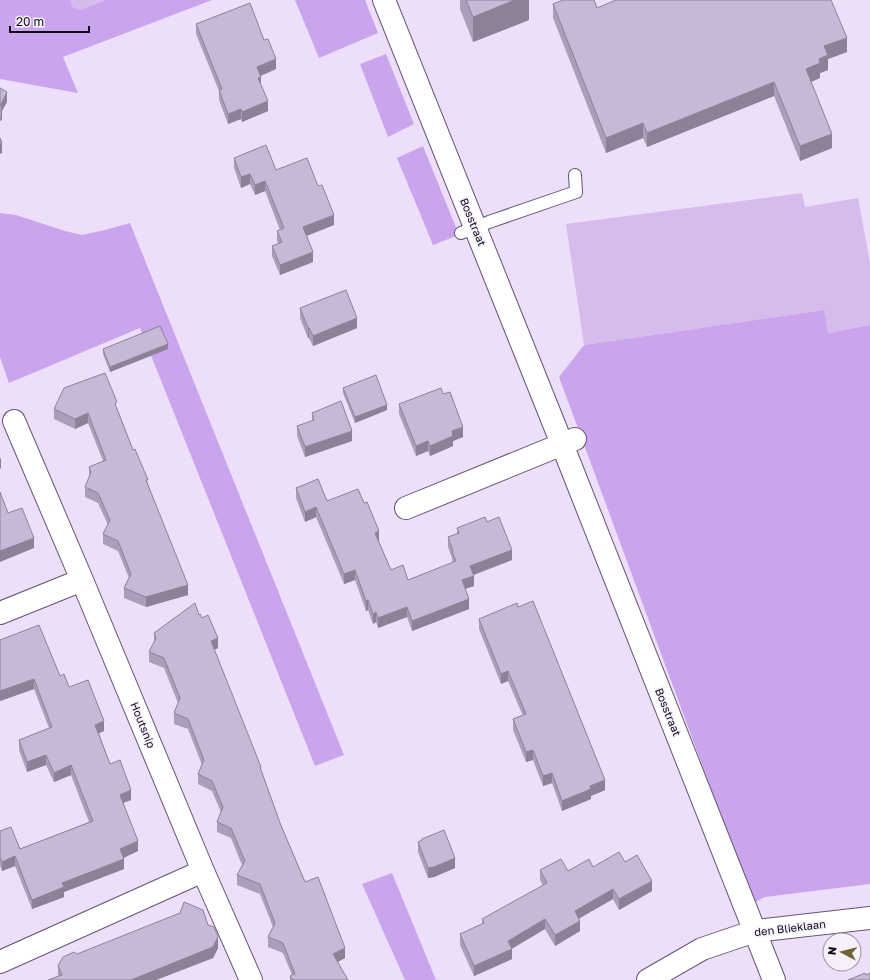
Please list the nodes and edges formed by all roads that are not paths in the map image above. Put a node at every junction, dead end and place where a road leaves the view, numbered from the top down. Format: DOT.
graph roads {
  1 [pos="384,0"];
  2 [pos="575,175"];
  3 [pos="468,230"];
  4 [pos="14,421"];
  5 [pos="569,441"];
  6 [pos="406,508"];
  7 [pos="82,580"];
  8 [pos="0,613"];
  9 [pos="203,871"];
  10 [pos="870,918"];
  11 [pos="755,931"];
  12 [pos="0,962"];
  13 [pos="251,980"];
  14 [pos="648,980"];
  15 [pos="774,980"];
  1 -- 3 [label="street, Bosstraat"];
  2 -- 3 [label="lane"];
  3 -- 5 [label="street, Bosstraat"];
  4 -- 7 [label="street, Houtsnip"];
  5 -- 6 [label="street"];
  5 -- 11 [label="street, Bosstraat"];
  7 -- 8 [label="street"];
  7 -- 9 [label="street, Houtsnip"];
  9 -- 12 [label="street"];
  9 -- 13 [label="street, Houtsnip"];
  10 -- 11 [label="street, den Blieklaan"];
  11 -- 14 [label="street, den Blieklaan"];
  11 -- 15 [label="street, Bosstraat"];
}
